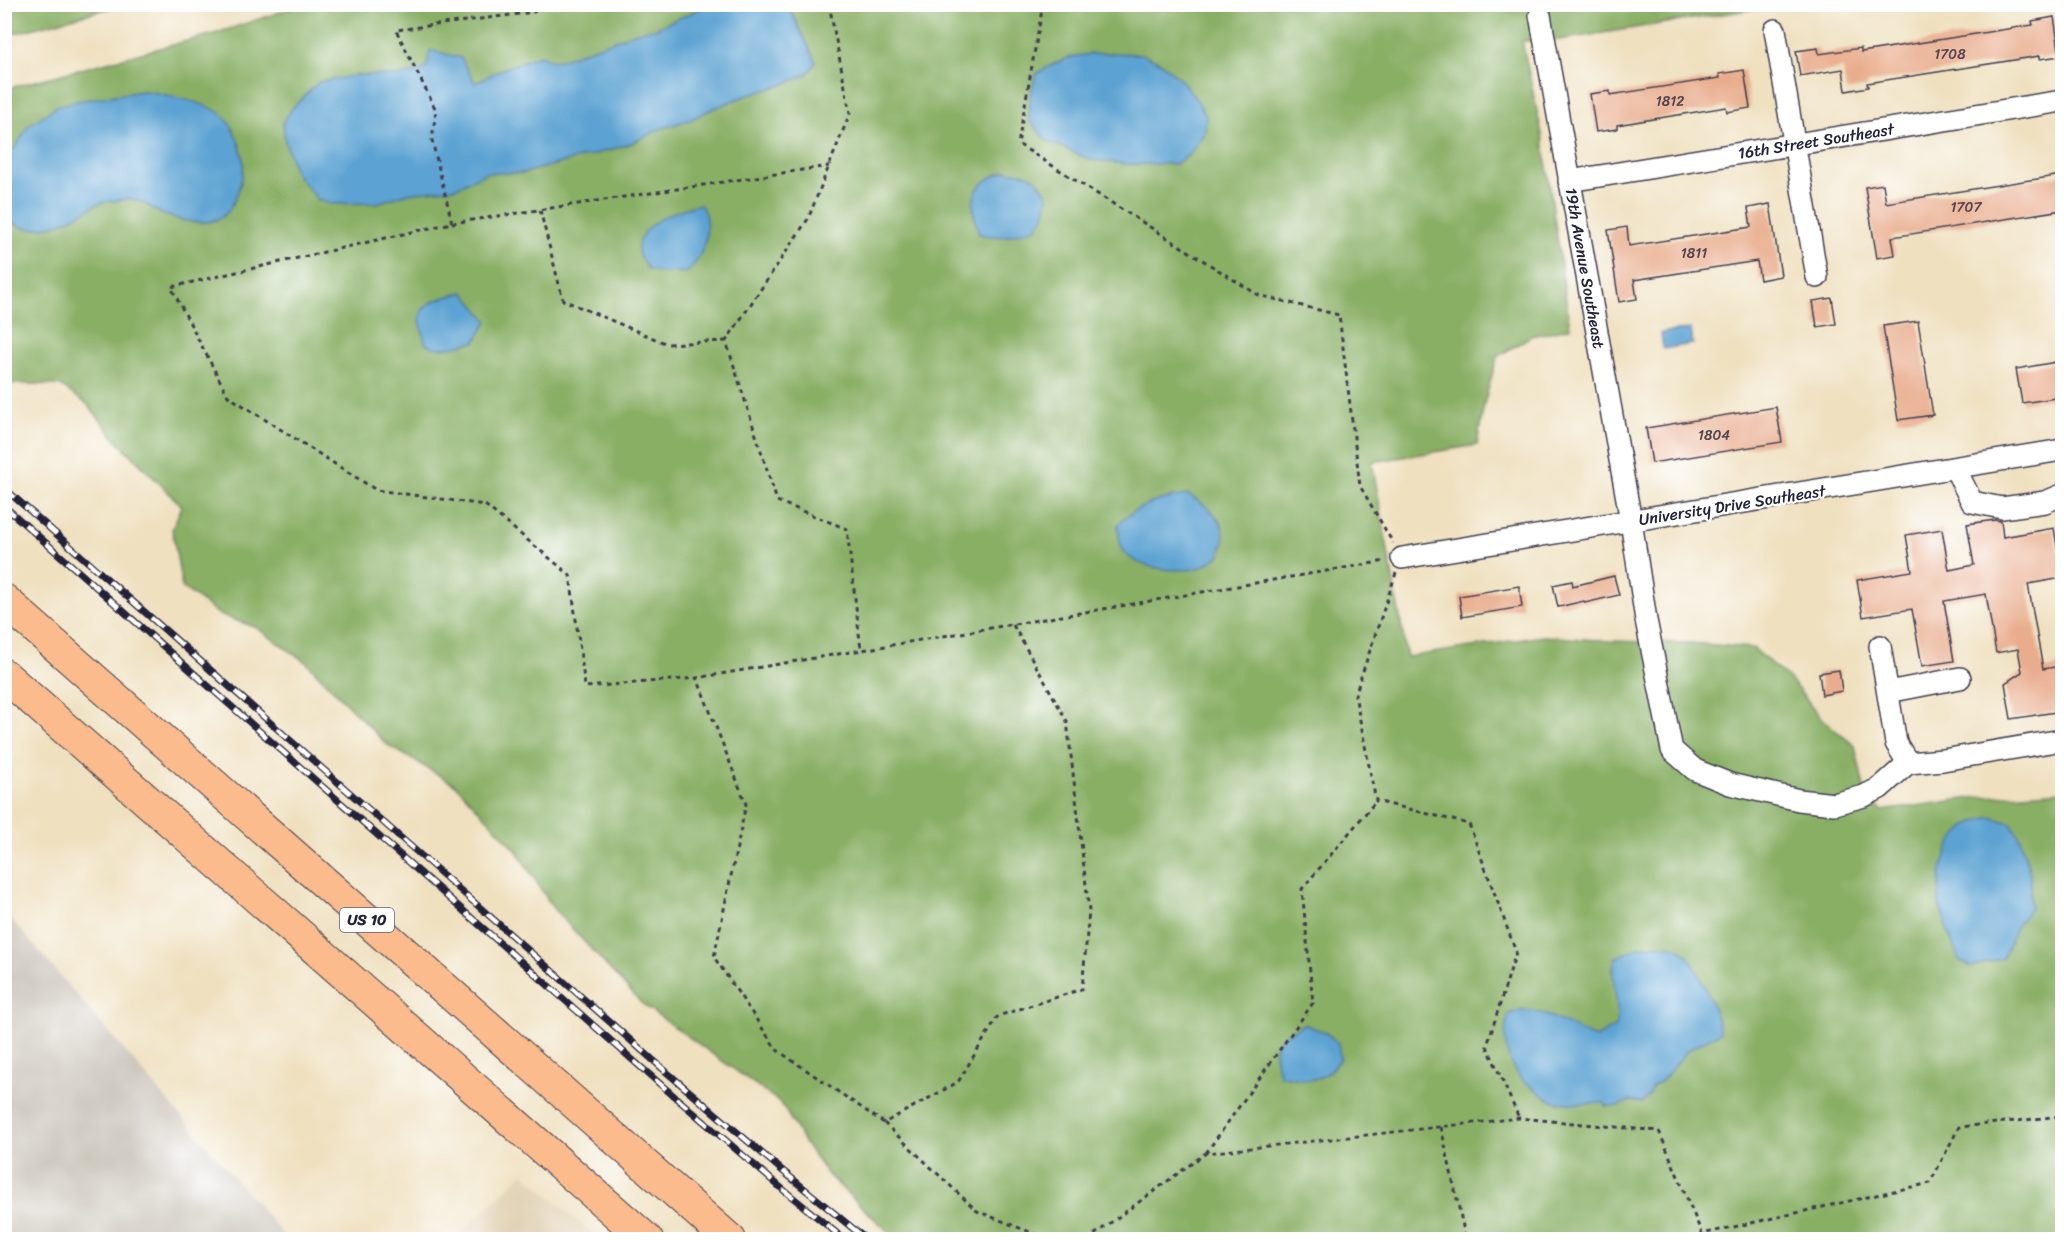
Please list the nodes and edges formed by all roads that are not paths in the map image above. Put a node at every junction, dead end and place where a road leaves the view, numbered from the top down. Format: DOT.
graph roads {
  1 [pos="1540,15"];
  2 [pos="1775,30"];
  3 [pos="2062,101"];
  4 [pos="1795,144"];
  5 [pos="1569,181"];
  6 [pos="1818,277"];
  7 [pos="2062,450"];
  8 [pos="1955,468"];
  9 [pos="2062,495"];
  10 [pos="1631,521"];
  11 [pos="1402,558"];
  12 [pos="4,600"];
  13 [pos="1880,646"];
  14 [pos="4,675"];
  15 [pos="1960,678"];
  16 [pos="1888,692"];
  17 [pos="2062,740"];
  18 [pos="1908,763"];
  19 [pos="638,1232"];
  20 [pos="730,1239"];
  1 -- 5 [label="street, 19th Avenue Southeast"];
  2 -- 4 [label="street"];
  3 -- 4 [label="street, 16th Street Southeast"];
  4 -- 5 [label="street, 16th Street Southeast"];
  4 -- 6 [label="street"];
  5 -- 10 [label="street, 19th Avenue Southeast"];
  7 -- 8 [label="street, University Drive Southeast"];
  8 -- 9 [label="street"];
  8 -- 10 [label="street, University Drive Southeast"];
  10 -- 11 [label="street, University Drive Southeast"];
  10 -- 18 [label="street, 19th Avenue Southeast"];
  12 -- 20 [label="highway, US 10"];
  13 -- 16 [label="street"];
  14 -- 19 [label="highway"];
  15 -- 16 [label="street"];
  16 -- 18 [label="street"];
  17 -- 18 [label="street"];
}
